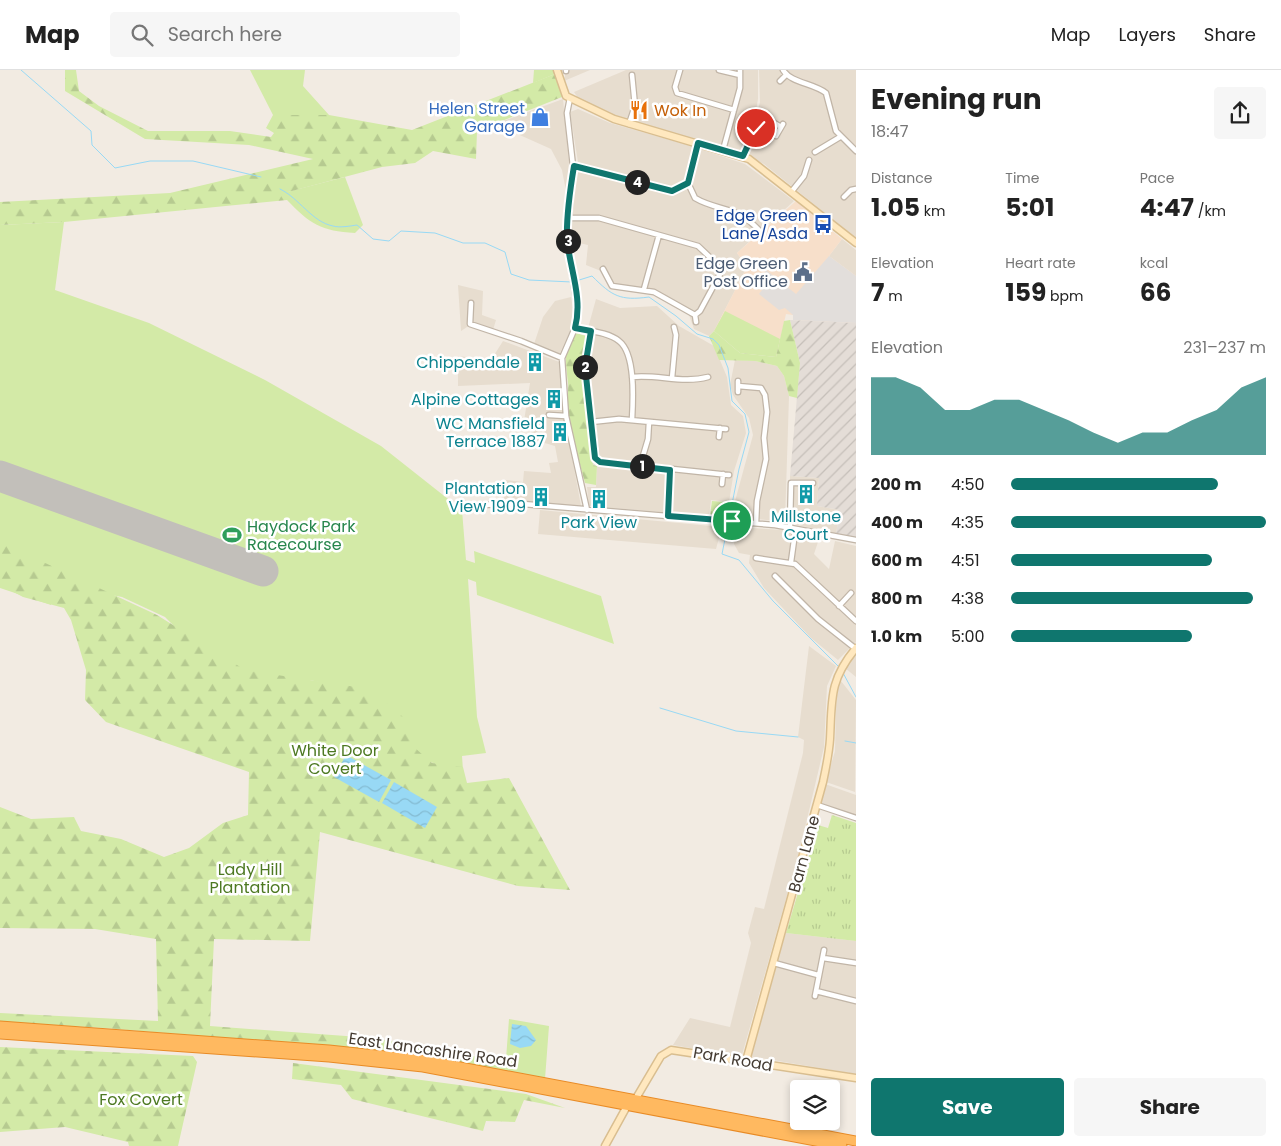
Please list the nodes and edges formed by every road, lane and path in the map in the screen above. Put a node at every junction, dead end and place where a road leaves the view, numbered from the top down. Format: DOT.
graph roads {
  1 [pos="557,70"];
  2 [pos="680,70"];
  3 [pos="719,70"];
  4 [pos="783,70"];
  5 [pos="740,72"];
  6 [pos="786,75"];
  7 [pos="626,81"];
  8 [pos="780,81"];
  9 [pos="570,98"];
  10 [pos="734,110"];
  11 [pos="629,124"];
  12 [pos="776,136"];
  13 [pos="840,137"];
  14 [pos="698,143"];
  15 [pos="723,150"];
  16 [pos="856,150"];
  17 [pos="814,152"];
  18 [pos="743,156"];
  19 [pos="809,160"];
  20 [pos="574,166"];
  21 [pos="688,183"];
  22 [pos="845,187"];
  23 [pos="856,189"];
  24 [pos="792,192"];
  25 [pos="849,192"];
  26 [pos="844,197"];
  27 [pos="568,218"];
  28 [pos="759,230"];
  29 [pos="659,235"];
  30 [pos="856,243"];
  31 [pos="612,270"];
  32 [pos="644,289"];
  33 [pos="471,302"];
  34 [pos="695,315"];
  35 [pos="696,322"];
  36 [pos="575,328"];
  37 [pos="682,330"];
  38 [pos="591,331"];
  39 [pos="562,358"];
  40 [pos="632,377"];
  41 [pos="708,377"];
  42 [pos="672,378"];
  43 [pos="738,387"];
  44 [pos="549,415"];
  45 [pos="566,416"];
  46 [pos="632,420"];
  47 [pos="591,422"];
  48 [pos="650,422"];
  49 [pos="720,428"];
  50 [pos="726,429"];
  51 [pos="719,437"];
  52 [pos="640,466"];
  53 [pos="670,470"];
  54 [pos="813,483"];
  55 [pos="722,484"];
  56 [pos="476,505"];
  57 [pos="586,510"];
  58 [pos="668,516"];
  59 [pos="756,523"];
  60 [pos="790,526"];
  61 [pos="794,533"];
  62 [pos="856,540"];
  63 [pos="756,558"];
  64 [pos="791,562"];
  65 [pos="775,576"];
  66 [pos="781,582"];
  67 [pos="776,588"];
  68 [pos="851,593"];
  69 [pos="839,606"];
  70 [pos="856,621"];
  71 [pos="856,649"];
  72 [pos="817,805"];
  73 [pos="856,818"];
  74 [pos="824,950"];
  75 [pos="822,958"];
  76 [pos="856,963"];
  77 [pos="774,964"];
  78 [pos="818,975"];
  79 [pos="856,1002"];
  80 [pos="0,1026"];
  81 [pos="0,1034"];
  82 [pos="746,1061"];
  83 [pos="856,1078"];
  84 [pos="635,1100"];
  85 [pos="627,1106"];
  86 [pos="856,1141"];
  87 [pos="604,1146"];
  88 [pos="842,1146"];
  1 -- 9 [label="street"];
  2 -- 10 [label="street"];
  3 -- 5 [label="street"];
  4 -- 6 [label="street"];
  5 -- 10 [label="street"];
  6 -- 8 [label="street"];
  6 -- 13 [label="street"];
  7 -- 11 [label="street"];
  9 -- 11 [label="street"];
  9 -- 20 [label="street"];
  10 -- 15 [label="street"];
  11 -- 14 [label="street"];
  12 -- 18 [label="street"];
  13 -- 16 [label="street"];
  13 -- 17 [label="street"];
  14 -- 15 [label="street"];
  14 -- 21 [label="street"];
  15 -- 18 [label="street"];
  18 -- 24 [label="street"];
  19 -- 24 [label="street"];
  20 -- 21 [label="street"];
  20 -- 27 [label="street"];
  21 -- 28 [label="street"];
  22 -- 25 [label="street"];
  23 -- 25 [label="street"];
  24 -- 30 [label="street"];
  25 -- 26 [label="street"];
  27 -- 29 [label="street"];
  27 -- 36 [label="street"];
  29 -- 32 [label="street"];
  29 -- 34 [label="street"];
  31 -- 32 [label="street"];
  32 -- 34 [label="street"];
  33 -- 39 [label="street"];
  34 -- 35 [label="street"];
  36 -- 38 [label="street"];
  36 -- 39 [label="street"];
  37 -- 42 [label="street"];
  38 -- 40 [label="street"];
  38 -- 47 [label="street"];
  39 -- 45 [label="street"];
  40 -- 42 [label="street"];
  40 -- 46 [label="street"];
  41 -- 42 [label="street"];
  43 -- 59 [label="street"];
  44 -- 45 [label="street"];
  45 -- 57 [label="street"];
  46 -- 47 [label="street"];
  46 -- 48 [label="street"];
  47 -- 52 [label="street"];
  48 -- 49 [label="street"];
  48 -- 52 [label="street"];
  49 -- 50 [label="street"];
  49 -- 51 [label="street"];
  52 -- 53 [label="street"];
  53 -- 55 [label="street"];
  53 -- 58 [label="street"];
  54 -- 60 [label="street"];
  56 -- 57 [label="street"];
  57 -- 58 [label="street"];
  58 -- 59 [label="street"];
  59 -- 60 [label="street"];
  60 -- 62 [label="street"];
  61 -- 64 [label="street"];
  63 -- 64 [label="street"];
  64 -- 69 [label="street"];
  65 -- 66 [label="street"];
  66 -- 67 [label="street"];
  66 -- 71 [label="street"];
  68 -- 69 [label="street"];
  69 -- 70 [label="street"];
  71 -- 72 [label="street, Barn Lane"];
  72 -- 73 [label="street"];
  72 -- 77 [label="street, Barn Lane"];
  74 -- 75 [label="street"];
  75 -- 76 [label="street"];
  75 -- 78 [label="street"];
  77 -- 78 [label="street"];
  77 -- 82 [label="street, Barn Lane"];
  78 -- 79 [label="street"];
  80 -- 84 [label="highway, East Lancashire Road"];
  81 -- 85 [label="highway, East Lancashire Road"];
  82 -- 83 [label="street, Park Road"];
  82 -- 84 [label="street, Park Road"];
  84 -- 86 [label="highway, East Lancashire Road"];
  85 -- 87 [label="street"];
  85 -- 88 [label="highway, East Lancashire Road"];
}
